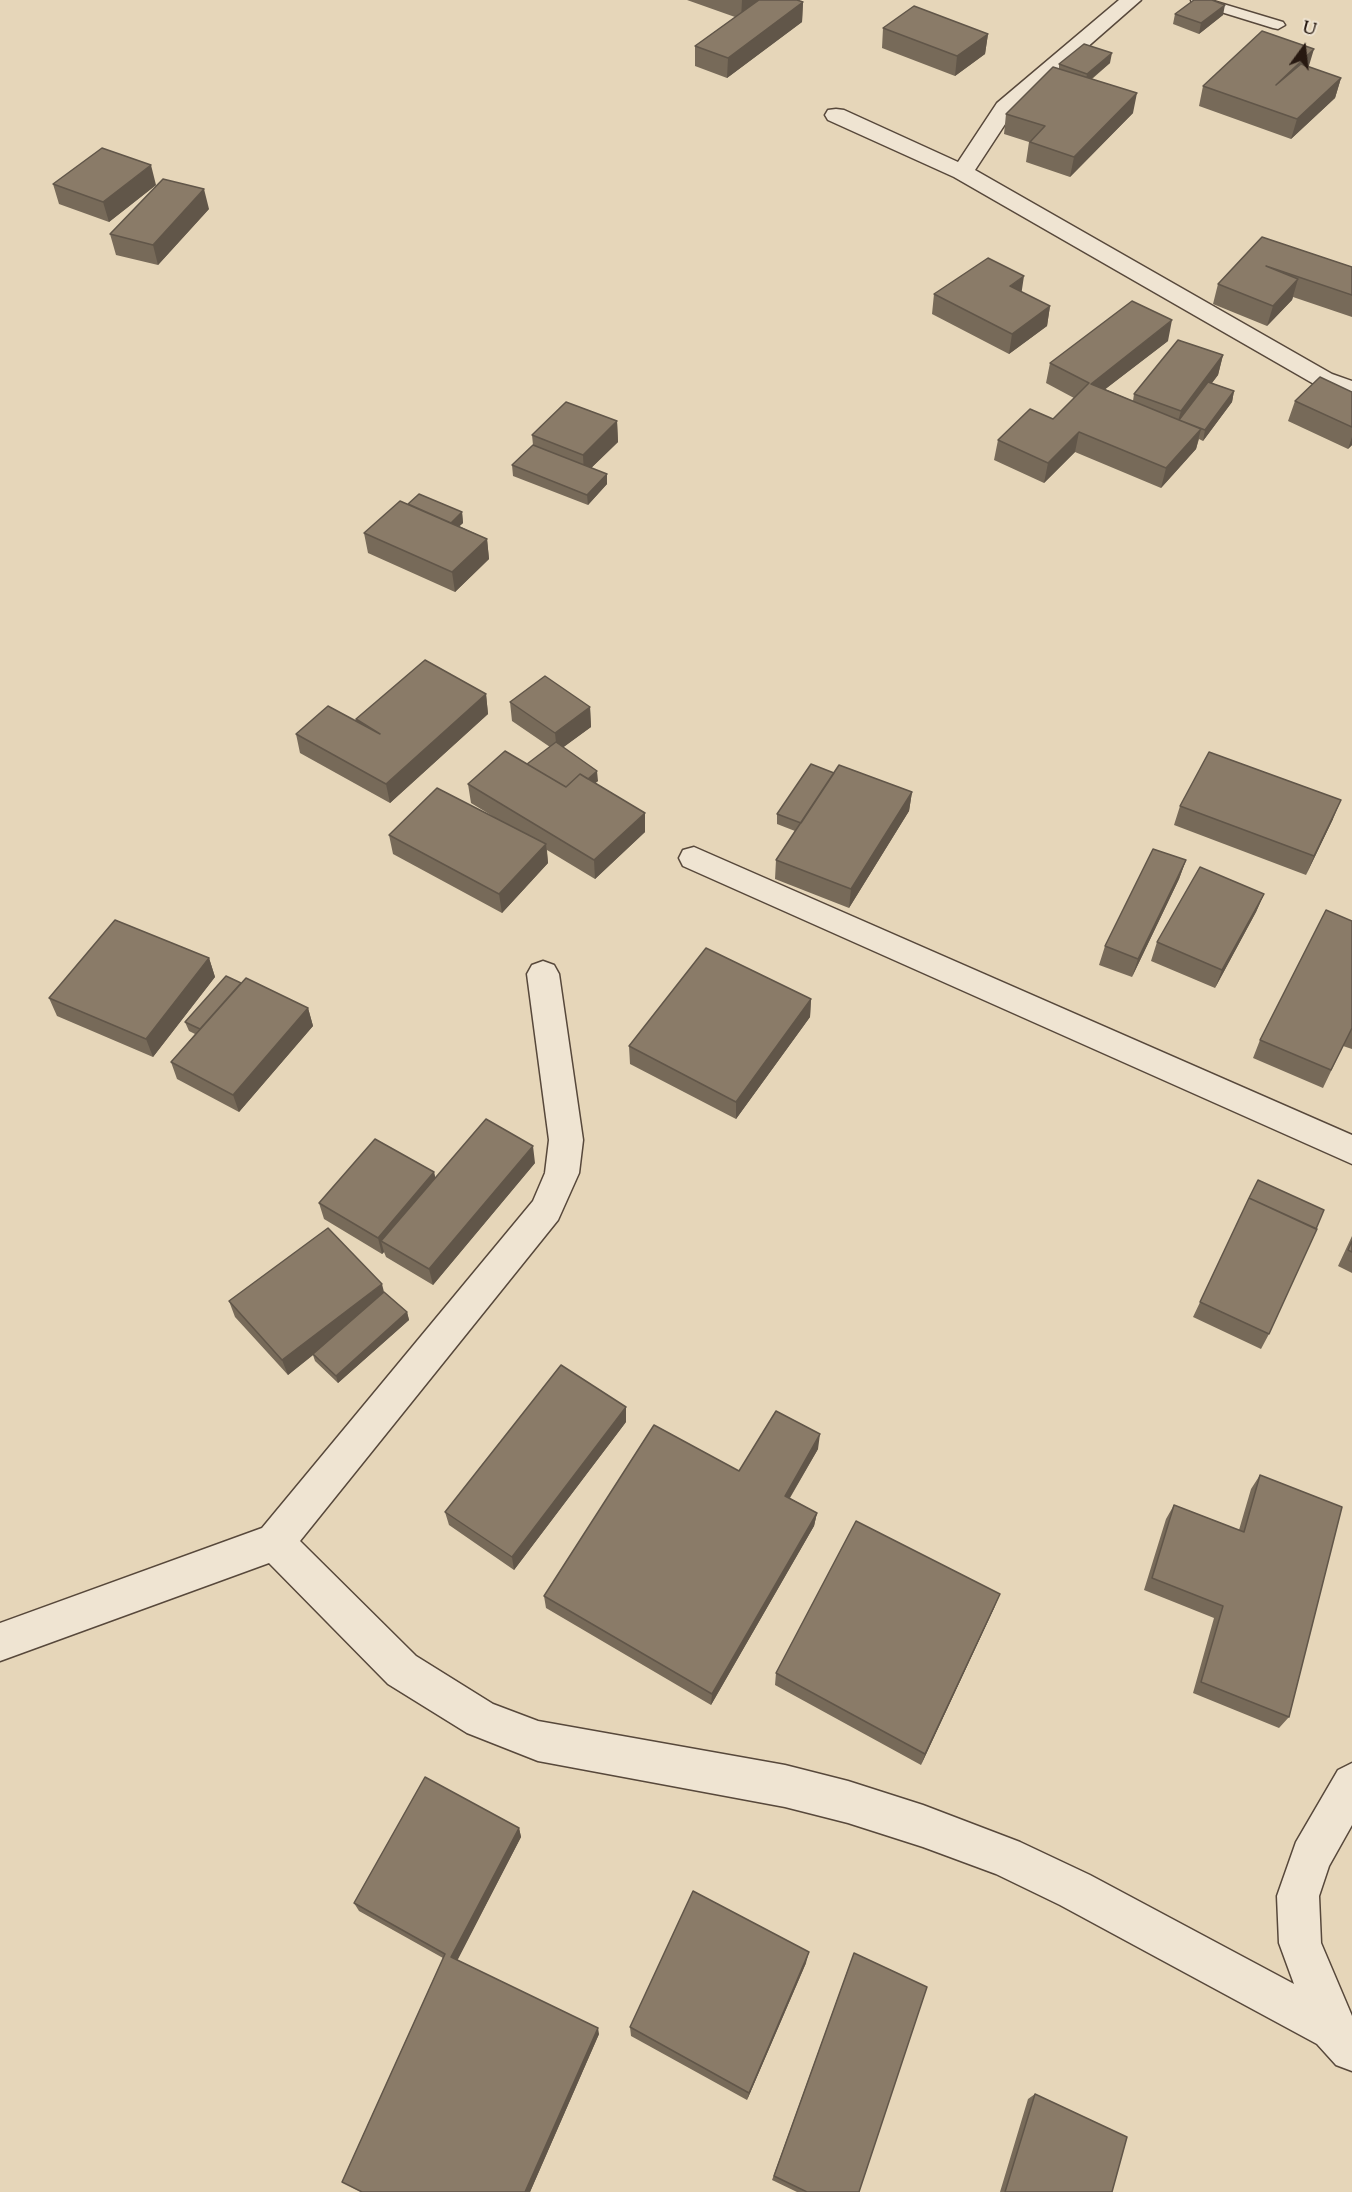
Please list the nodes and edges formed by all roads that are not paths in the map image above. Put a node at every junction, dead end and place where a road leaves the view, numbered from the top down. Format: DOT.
graph roads {
  1 [pos="1131,0"];
  2 [pos="1197,0"];
  3 [pos="1278,25"];
  4 [pos="836,115"];
  5 [pos="962,172"];
  6 [pos="1352,390"];
  7 [pos="694,858"];
  8 [pos="543,974"];
  9 [pos="1352,1150"];
  10 [pos="275,1542"];
  11 [pos="0,1642"];
  12 [pos="1352,1784"];
  13 [pos="1343,2038"];
  1 -- 5 [label="street"];
  2 -- 3 [label="lane"];
  4 -- 5 [label="street"];
  5 -- 6 [label="street"];
  7 -- 9 [label="street"];
  8 -- 10 [label="street"];
  10 -- 11 [label="street"];
  10 -- 13 [label="street"];
  12 -- 13 [label="street"];
}
